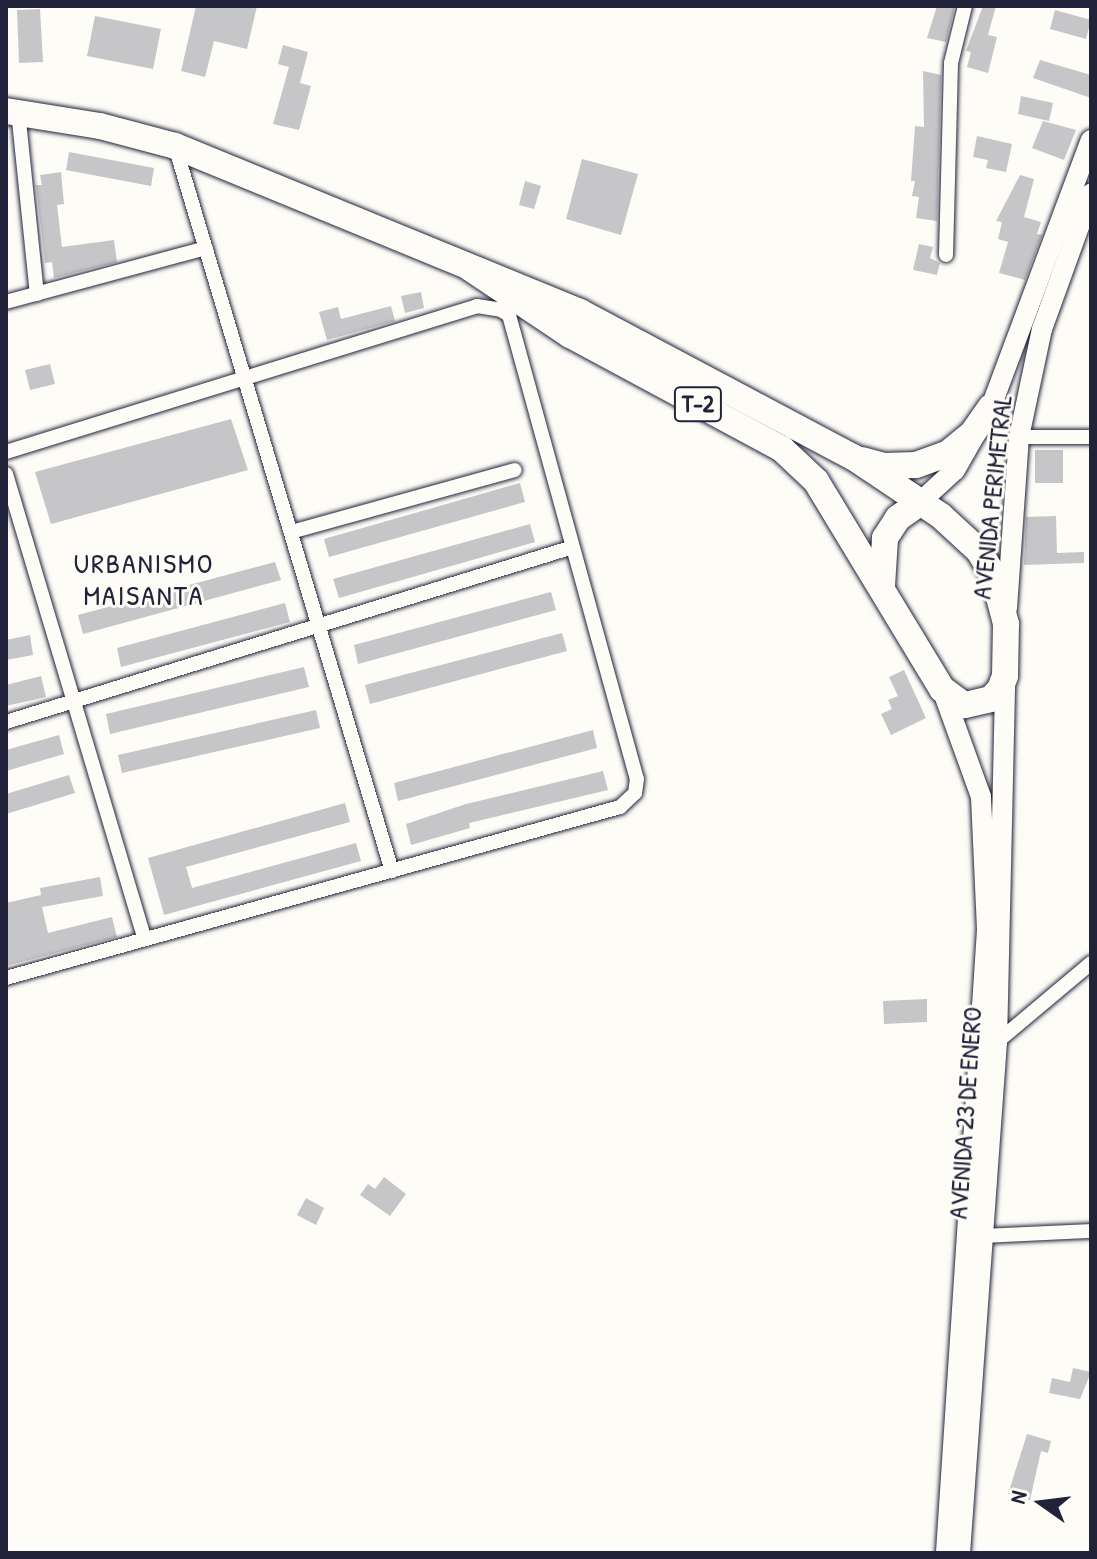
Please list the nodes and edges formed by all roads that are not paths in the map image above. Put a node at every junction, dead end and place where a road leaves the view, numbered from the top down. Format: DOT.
graph roads {
  1 [pos="965,6"];
  2 [pos="12,111"];
  3 [pos="1091,140"];
  4 [pos="175,146"];
  5 [pos="1091,194"];
  6 [pos="206,248"];
  7 [pos="946,255"];
  8 [pos="470,268"];
  9 [pos="37,294"];
  10 [pos="6,302"];
  11 [pos="245,380"];
  12 [pos="991,407"];
  13 [pos="1019,437"];
  14 [pos="1091,437"];
  15 [pos="6,452"];
  16 [pos="853,457"];
  17 [pos="515,470"];
  18 [pos="6,474"];
  19 [pos="918,504"];
  20 [pos="291,532"];
  21 [pos="573,547"];
  22 [pos="882,586"];
  23 [pos="1006,624"];
  24 [pos="319,626"];
  25 [pos="1005,676"];
  26 [pos="942,689"];
  27 [pos="74,701"];
  28 [pos="6,722"];
  29 [pos="392,871"];
  30 [pos="145,939"];
  31 [pos="1091,963"];
  32 [pos="6,978"];
  33 [pos="997,1042"];
  34 [pos="1091,1231"];
  35 [pos="984,1236"];
  36 [pos="946,1553"];
  37 [pos="960,1553"];
  1 -- 7 [label="street"];
  2 -- 4 [label="highway, T-2"];
  2 -- 9 [label="street"];
  3 -- 12 [label="main road, AVENIDA PERIMETRAL"];
  4 -- 6 [label="street"];
  4 -- 8 [label="highway, T-2"];
  5 -- 13 [label="main road, AVENIDA PERIMETRAL"];
  6 -- 9 [label="street"];
  6 -- 11 [label="street"];
  8 -- 16 [label="highway, T-2"];
  8 -- 22 [label="highway, T-2"];
  9 -- 10 [label="street"];
  11 -- 15 [label="street"];
  11 -- 20 [label="street"];
  11 -- 21 [label="street"];
  12 -- 16 [label="highway, T-2"];
  12 -- 19 [label="main road, AVENIDA PERIMETRAL"];
  13 -- 14 [label="street"];
  13 -- 23 [label="main road, AVENIDA PERIMETRAL"];
  16 -- 19 [label="highway, T-2"];
  17 -- 20 [label="street"];
  18 -- 27 [label="street"];
  19 -- 22 [label="highway"];
  19 -- 23 [label="highway, T-2"];
  20 -- 24 [label="street"];
  21 -- 24 [label="street"];
  21 -- 29 [label="street"];
  22 -- 26 [label="highway, T-2"];
  23 -- 25 [label="highway, T-2"];
  24 -- 27 [label="street"];
  24 -- 29 [label="street"];
  25 -- 26 [label="highway"];
  25 -- 33 [label="main road, AVENIDA 23 DE ENERO / T-2"];
  26 -- 36 [label="main road, AVENIDA 23 DE ENERO / T-2"];
  27 -- 28 [label="street"];
  27 -- 30 [label="street"];
  29 -- 30 [label="street"];
  30 -- 32 [label="street"];
  31 -- 33 [label="street"];
  33 -- 35 [label="main road, AVENIDA 23 DE ENERO / T-2"];
  34 -- 35 [label="street"];
  35 -- 37 [label="main road, AVENIDA 23 DE ENERO / T-2"];
}
